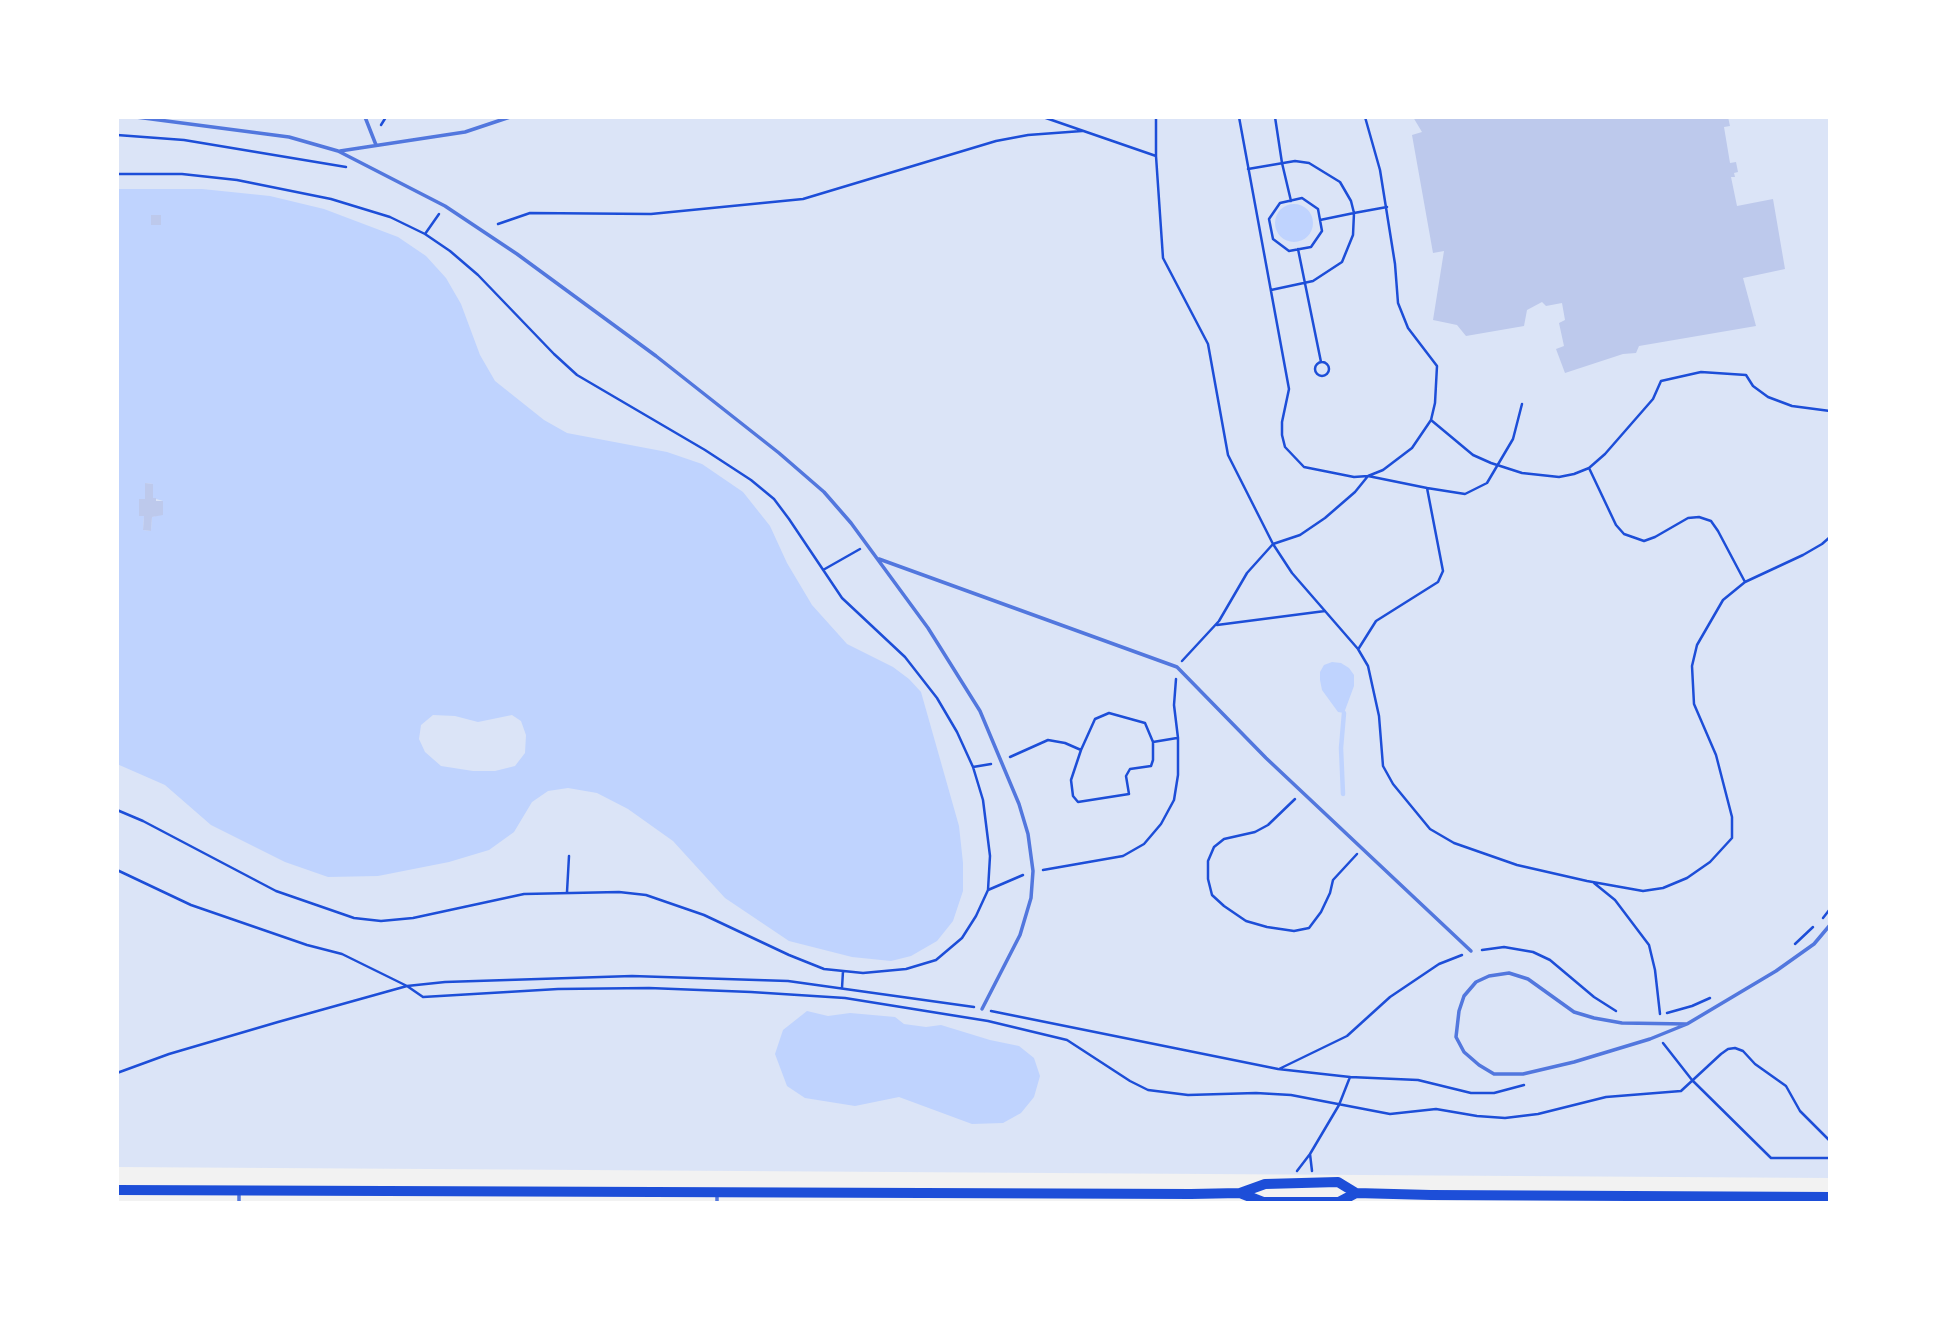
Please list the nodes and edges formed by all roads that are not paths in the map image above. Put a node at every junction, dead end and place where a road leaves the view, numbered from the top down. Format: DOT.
graph roads {
  1 [pos="136,117"];
  2 [pos="365,117"];
  3 [pos="510,117"];
  4 [pos="376,145"];
  5 [pos="338,151"];
  6 [pos="878,558"];
  7 [pos="1830,925"];
  8 [pos="1471,951"];
  9 [pos="982,1009"];
  10 [pos="1687,1024"];
  11 [pos="117,1190"];
  12 [pos="239,1190"];
  13 [pos="1240,1193"];
  14 [pos="1356,1193"];
  15 [pos="476,1197"];
  16 [pos="1830,1197"];
  17 [pos="717,1198"];
  18 [pos="953,1198"];
  19 [pos="1191,1198"];
  20 [pos="1431,1199"];
  21 [pos="1671,1199"];
  22 [pos="239,1203"];
  1 -- 5 [label="lane"];
  2 -- 4 [label="lane"];
  3 -- 4 [label="lane"];
  4 -- 5 [label="lane"];
  5 -- 6 [label="lane"];
  6 -- 8 [label="lane"];
  6 -- 9 [label="lane"];
  7 -- 10 [label="lane"];
  10 -- 10 [label="lane"];
  11 -- 12 [label="main road"];
  12 -- 15 [label="main road"];
  12 -- 22 [label="lane"];
  13 -- 14 [label="main road"];
  13 -- 14 [label="main road"];
  13 -- 19 [label="main road"];
  14 -- 20 [label="main road"];
  15 -- 17 [label="main road"];
  16 -- 21 [label="main road"];
  17 -- 18 [label="main road"];
  18 -- 19 [label="main road"];
  20 -- 21 [label="main road"];
}
